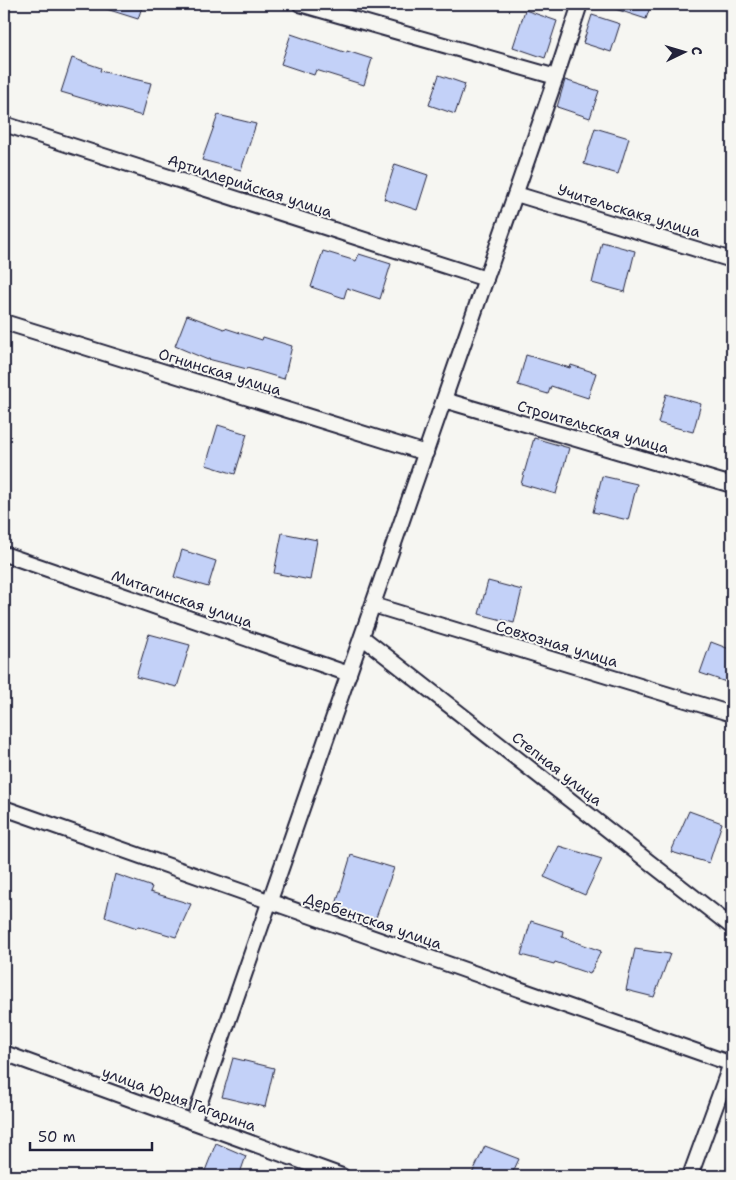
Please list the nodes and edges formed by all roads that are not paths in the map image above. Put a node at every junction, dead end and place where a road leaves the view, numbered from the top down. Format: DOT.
graph roads {
  1 [pos="300,4"];
  2 [pos="580,4"];
  3 [pos="556,77"];
  4 [pos="4,124"];
  5 [pos="516,194"];
  6 [pos="732,260"];
  7 [pos="486,279"];
  8 [pos="4,322"];
  9 [pos="444,400"];
  10 [pos="426,453"];
  11 [pos="732,484"];
  12 [pos="4,554"];
  13 [pos="373,605"];
  14 [pos="362,637"];
  15 [pos="349,674"];
  16 [pos="732,714"];
  17 [pos="4,808"];
  18 [pos="270,902"];
  19 [pos="732,927"];
  20 [pos="4,1053"];
  21 [pos="732,1063"];
  22 [pos="193,1122"];
  23 [pos="342,1176"];
  24 [pos="690,1176"];
  1 -- 3 [label="street"];
  2 -- 3 [label="street"];
  3 -- 5 [label="street"];
  4 -- 7 [label="street, Артиллерийская улица"];
  5 -- 6 [label="street, Учительскакя улица"];
  5 -- 7 [label="street"];
  7 -- 9 [label="street"];
  8 -- 10 [label="street, Огнинская улица"];
  9 -- 10 [label="street"];
  9 -- 11 [label="street, Строительская улица"];
  10 -- 13 [label="street"];
  12 -- 15 [label="street, Митагинская улица"];
  13 -- 14 [label="street"];
  13 -- 16 [label="street, Совхозная улица"];
  14 -- 15 [label="street"];
  14 -- 19 [label="street, Степная улица"];
  15 -- 18 [label="street"];
  17 -- 18 [label="street, Дербентская улица"];
  18 -- 21 [label="street, Дербентская улица"];
  18 -- 22 [label="street"];
  20 -- 22 [label="street, улица Юрия Гагарина"];
  21 -- 24 [label="street"];
  22 -- 23 [label="street, улица Юрия Гагарина"];
}
